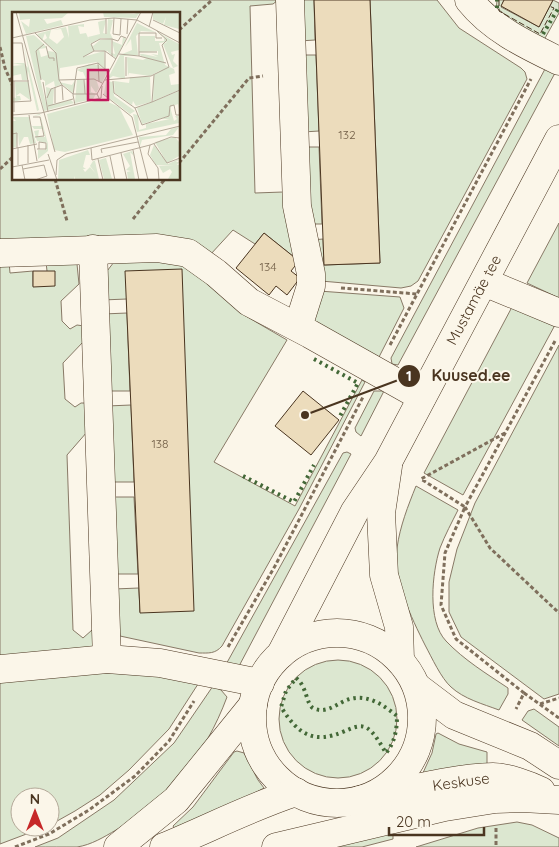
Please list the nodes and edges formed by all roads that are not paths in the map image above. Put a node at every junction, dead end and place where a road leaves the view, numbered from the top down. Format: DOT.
graph roads {
  1 [pos="290,0"];
  2 [pos="476,5"];
  3 [pos="547,66"];
  4 [pos="559,139"];
  5 [pos="85,250"];
  6 [pos="0,253"];
  7 [pos="484,282"];
  8 [pos="559,313"];
  9 [pos="298,327"];
  10 [pos="422,397"];
  11 [pos="388,462"];
  12 [pos="281,654"];
  13 [pos="107,659"];
  14 [pos="400,660"];
  15 [pos="0,669"];
  16 [pos="417,687"];
  17 [pos="256,694"];
  18 [pos="559,765"];
  19 [pos="296,792"];
  20 [pos="360,800"];
  21 [pos="559,801"];
  22 [pos="118,847"];
  23 [pos="164,847"];
  24 [pos="276,847"];
  1 -- 9 [label="street"];
  2 -- 3 [label="street"];
  4 -- 7 [label="street, Mustamäe tee"];
  5 -- 6 [label="street"];
  5 -- 9 [label="street"];
  5 -- 13 [label="street"];
  7 -- 8 [label="street"];
  7 -- 10 [label="street, Mustamäe tee"];
  9 -- 10 [label="street"];
  10 -- 11 [label="street, Mustamäe tee"];
  11 -- 12 [label="street, Mustamäe tee"];
  11 -- 14 [label="street, Mustamäe tee"];
  12 -- 14 [label="street"];
  12 -- 17 [label="street"];
  13 -- 15 [label="street"];
  13 -- 17 [label="street"];
  14 -- 16 [label="street"];
  16 -- 18 [label="street"];
  16 -- 20 [label="street"];
  17 -- 19 [label="street"];
  17 -- 22 [label="street"];
  19 -- 20 [label="street"];
  19 -- 23 [label="street"];
  20 -- 21 [label="street, Keskuse"];
  21 -- 24 [label="street, Keskuse"];
}
